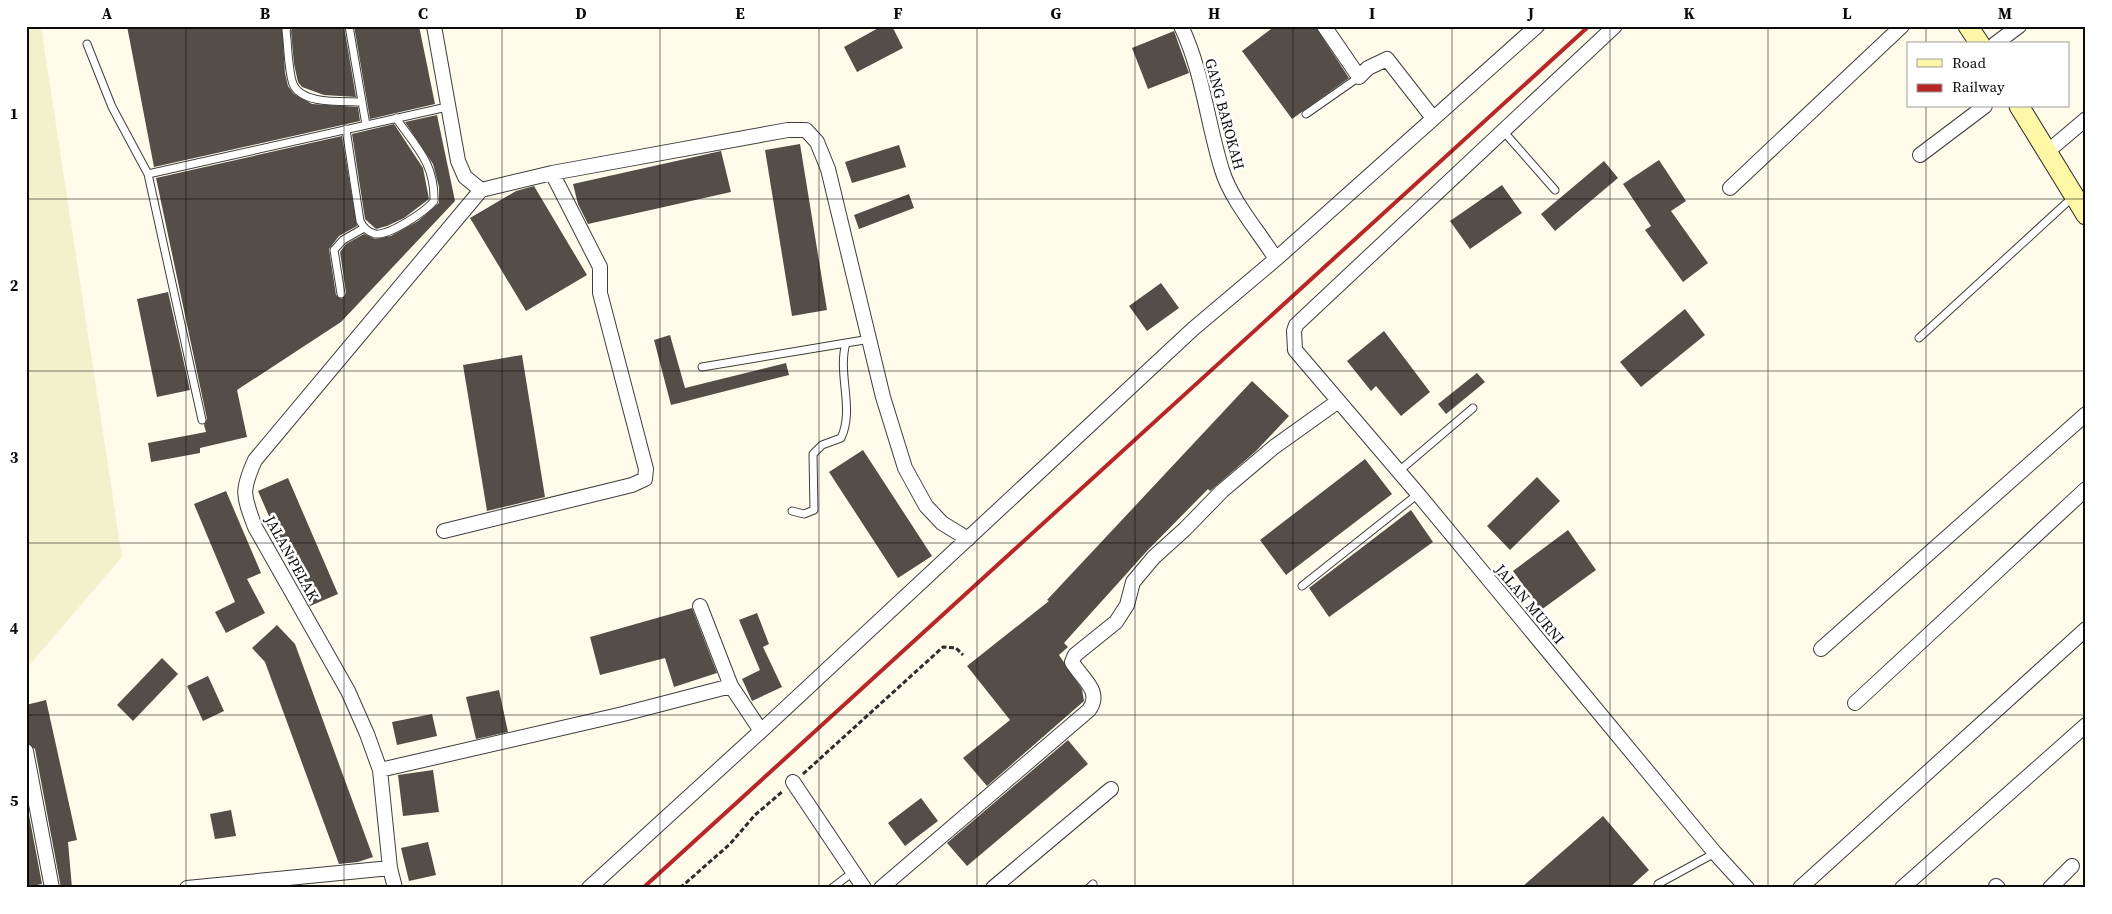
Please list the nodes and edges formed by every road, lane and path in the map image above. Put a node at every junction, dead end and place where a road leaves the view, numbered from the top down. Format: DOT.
graph roads {
  1 [pos="288,26"];
  2 [pos="349,26"];
  3 [pos="434,26"];
  4 [pos="1181,26"];
  5 [pos="1324,26"];
  6 [pos="1538,26"];
  7 [pos="1614,26"];
  8 [pos="1902,26"];
  9 [pos="1968,26"];
  10 [pos="2019,26"];
  11 [pos="1979,42"];
  12 [pos="1998,42"];
  13 [pos="87,44"];
  14 [pos="1359,77"];
  15 [pos="361,102"];
  16 [pos="447,107"];
  17 [pos="1982,108"];
  18 [pos="2020,108"];
  19 [pos="1306,114"];
  20 [pos="396,118"];
  21 [pos="1433,118"];
  22 [pos="2086,119"];
  23 [pos="366,125"];
  24 [pos="346,129"];
  25 [pos="1507,136"];
  26 [pos="2047,152"];
  27 [pos="1920,155"];
  28 [pos="552,173"];
  29 [pos="148,174"];
  30 [pos="1730,188"];
  31 [pos="481,190"];
  32 [pos="1555,190"];
  33 [pos="2075,196"];
  34 [pos="2086,215"];
  35 [pos="364,228"];
  36 [pos="1276,259"];
  37 [pos="341,294"];
  38 [pos="1919,338"];
  39 [pos="870,339"];
  40 [pos="846,344"];
  41 [pos="702,368"];
  42 [pos="1337,402"];
  43 [pos="1473,408"];
  44 [pos="2086,414"];
  45 [pos="202,420"];
  46 [pos="1399,471"];
  47 [pos="2086,489"];
  48 [pos="1418,494"];
  49 [pos="792,511"];
  50 [pos="444,531"];
  51 [pos="968,539"];
  52 [pos="1302,586"];
  53 [pos="700,606"];
  54 [pos="2086,630"];
  55 [pos="1821,649"];
  56 [pos="964,655"];
  57 [pos="731,686"];
  58 [pos="1855,702"];
  59 [pos="2086,725"];
  60 [pos="761,731"];
  61 [pos="26,751"];
  62 [pos="380,770"];
  63 [pos="793,782"];
  64 [pos="1111,789"];
  65 [pos="1715,853"];
  66 [pos="2072,866"];
  67 [pos="390,868"];
  68 [pos="853,872"];
  69 [pos="1658,884"];
  70 [pos="52,888"];
  71 [pos="187,888"];
  72 [pos="394,888"];
  73 [pos="589,888"];
  74 [pos="680,888"];
  75 [pos="832,888"];
  76 [pos="864,888"];
  77 [pos="881,888"];
  78 [pos="993,888"];
  79 [pos="1747,888"];
  80 [pos="1800,888"];
  81 [pos="1902,888"];
  82 [pos="2050,888"];
  1 -- 15 [label="lane"];
  2 -- 15 [label="lane"];
  3 -- 16 [label="street"];
  4 -- 36 [label="street, GANG BAROKAH"];
  5 -- 14 [label="street"];
  6 -- 21 [label="street"];
  7 -- 25 [label="street"];
  8 -- 30 [label="street"];
  9 -- 11 [label="main road"];
  10 -- 12 [label="street"];
  13 -- 29 [label="lane"];
  14 -- 19 [label="lane"];
  14 -- 21 [label="street"];
  15 -- 23 [label="lane"];
  16 -- 20 [label="lane"];
  16 -- 31 [label="street"];
  17 -- 27 [label="street"];
  18 -- 26 [label="main road"];
  20 -- 23 [label="lane"];
  20 -- 35 [label="lane"];
  21 -- 36 [label="street"];
  22 -- 26 [label="street"];
  23 -- 24 [label="lane"];
  24 -- 29 [label="lane"];
  24 -- 35 [label="lane"];
  25 -- 32 [label="lane"];
  25 -- 42 [label="street, JALAN MURNI"];
  26 -- 33 [label="main road"];
  28 -- 31 [label="street"];
  28 -- 39 [label="street"];
  28 -- 50 [label="street"];
  29 -- 45 [label="lane"];
  31 -- 62 [label="street, JALAN PELAK"];
  33 -- 34 [label="main road"];
  33 -- 38 [label="lane"];
  35 -- 37 [label="lane"];
  36 -- 51 [label="street"];
  39 -- 40 [label="lane"];
  39 -- 51 [label="street"];
  40 -- 41 [label="lane"];
  40 -- 49 [label="lane"];
  42 -- 46 [label="street, JALAN MURNI"];
  42 -- 77 [label="street"];
  43 -- 46 [label="lane"];
  44 -- 55 [label="street"];
  46 -- 48 [label="street, JALAN MURNI"];
  47 -- 58 [label="street"];
  48 -- 52 [label="lane"];
  48 -- 65 [label="street, JALAN MURNI"];
  51 -- 60 [label="street"];
  53 -- 57 [label="street"];
  54 -- 80 [label="street"];
  56 -- 63 [label="path"];
  57 -- 60 [label="street"];
  57 -- 62 [label="street"];
  59 -- 81 [label="street"];
  60 -- 73 [label="street"];
  61 -- 70 [label="street"];
  62 -- 67 [label="street, JALAN PELAK"];
  63 -- 68 [label="street"];
  63 -- 74 [label="path"];
  64 -- 78 [label="street"];
  65 -- 69 [label="lane"];
  65 -- 79 [label="street, JALAN MURNI"];
  66 -- 82 [label="street"];
  67 -- 71 [label="street"];
  67 -- 72 [label="street, JALAN PELAK"];
  68 -- 75 [label="lane"];
  68 -- 76 [label="street"];
}
